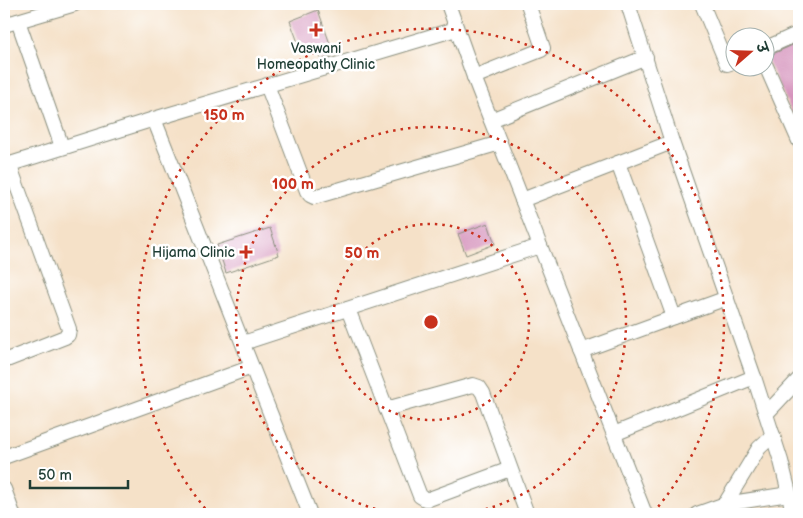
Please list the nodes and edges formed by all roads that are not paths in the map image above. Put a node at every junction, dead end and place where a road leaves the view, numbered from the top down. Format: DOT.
graph roads {
  1 [pos="75,4"];
  2 [pos="448,4"];
  3 [pos="528,4"];
  4 [pos="628,4"];
  5 [pos="702,4"];
  6 [pos="18,21"];
  7 [pos="4,25"];
  8 [pos="456,29"];
  9 [pos="799,33"];
  10 [pos="776,43"];
  11 [pos="646,57"];
  12 [pos="726,62"];
  13 [pos="474,76"];
  14 [pos="771,78"];
  15 [pos="268,85"];
  16 [pos="154,119"];
  17 [pos="491,120"];
  18 [pos="799,141"];
  19 [pos="672,142"];
  20 [pos="500,143"];
  21 [pos="62,147"];
  22 [pos="618,163"];
  23 [pos="6,165"];
  24 [pos="522,200"];
  25 [pos="540,246"];
  26 [pos="727,298"];
  27 [pos="348,309"];
  28 [pos="674,317"];
  29 [pos="243,343"];
  30 [pos="581,351"];
  31 [pos="4,361"];
  32 [pos="252,366"];
  33 [pos="754,377"];
  34 [pos="799,379"];
  35 [pos="386,409"];
  36 [pos="766,414"];
  37 [pos="614,434"];
  38 [pos="772,435"];
  39 [pos="4,457"];
  40 [pos="510,469"];
  41 [pos="4,489"];
  42 [pos="789,494"];
  43 [pos="725,504"];
  44 [pos="794,510"];
  45 [pos="13,514"];
  46 [pos="310,514"];
  47 [pos="527,514"];
  48 [pos="645,514"];
  49 [pos="697,514"];
  1 -- 6 [label="street"];
  2 -- 8 [label="street"];
  3 -- 13 [label="street"];
  4 -- 11 [label="street"];
  5 -- 12 [label="street"];
  6 -- 7 [label="street"];
  6 -- 21 [label="street"];
  8 -- 13 [label="street"];
  8 -- 15 [label="street"];
  9 -- 10 [label="street"];
  11 -- 17 [label="street"];
  11 -- 19 [label="street"];
  13 -- 17 [label="street"];
  14 -- 18 [label="street"];
  15 -- 16 [label="street"];
  15 -- 20 [label="street"];
  16 -- 21 [label="street"];
  16 -- 29 [label="street"];
  17 -- 20 [label="street"];
  19 -- 22 [label="street"];
  19 -- 26 [label="street"];
  20 -- 24 [label="street"];
  21 -- 23 [label="street"];
  22 -- 24 [label="street"];
  22 -- 28 [label="street"];
  23 -- 31 [label="street"];
  24 -- 25 [label="street"];
  25 -- 27 [label="street"];
  25 -- 30 [label="street"];
  26 -- 28 [label="street"];
  26 -- 33 [label="street"];
  27 -- 29 [label="street"];
  27 -- 35 [label="street"];
  28 -- 30 [label="street"];
  29 -- 32 [label="street"];
  30 -- 37 [label="street"];
  32 -- 39 [label="street"];
  32 -- 46 [label="street"];
  33 -- 36 [label="street"];
  33 -- 37 [label="street"];
  34 -- 36 [label="street"];
  35 -- 40 [label="street"];
  35 -- 40 [label="street"];
  36 -- 38 [label="street"];
  37 -- 48 [label="street"];
  38 -- 42 [label="street"];
  38 -- 43 [label="street"];
  40 -- 47 [label="street"];
  41 -- 45 [label="street"];
  42 -- 43 [label="street"];
  42 -- 44 [label="street"];
  43 -- 49 [label="street"];
}
